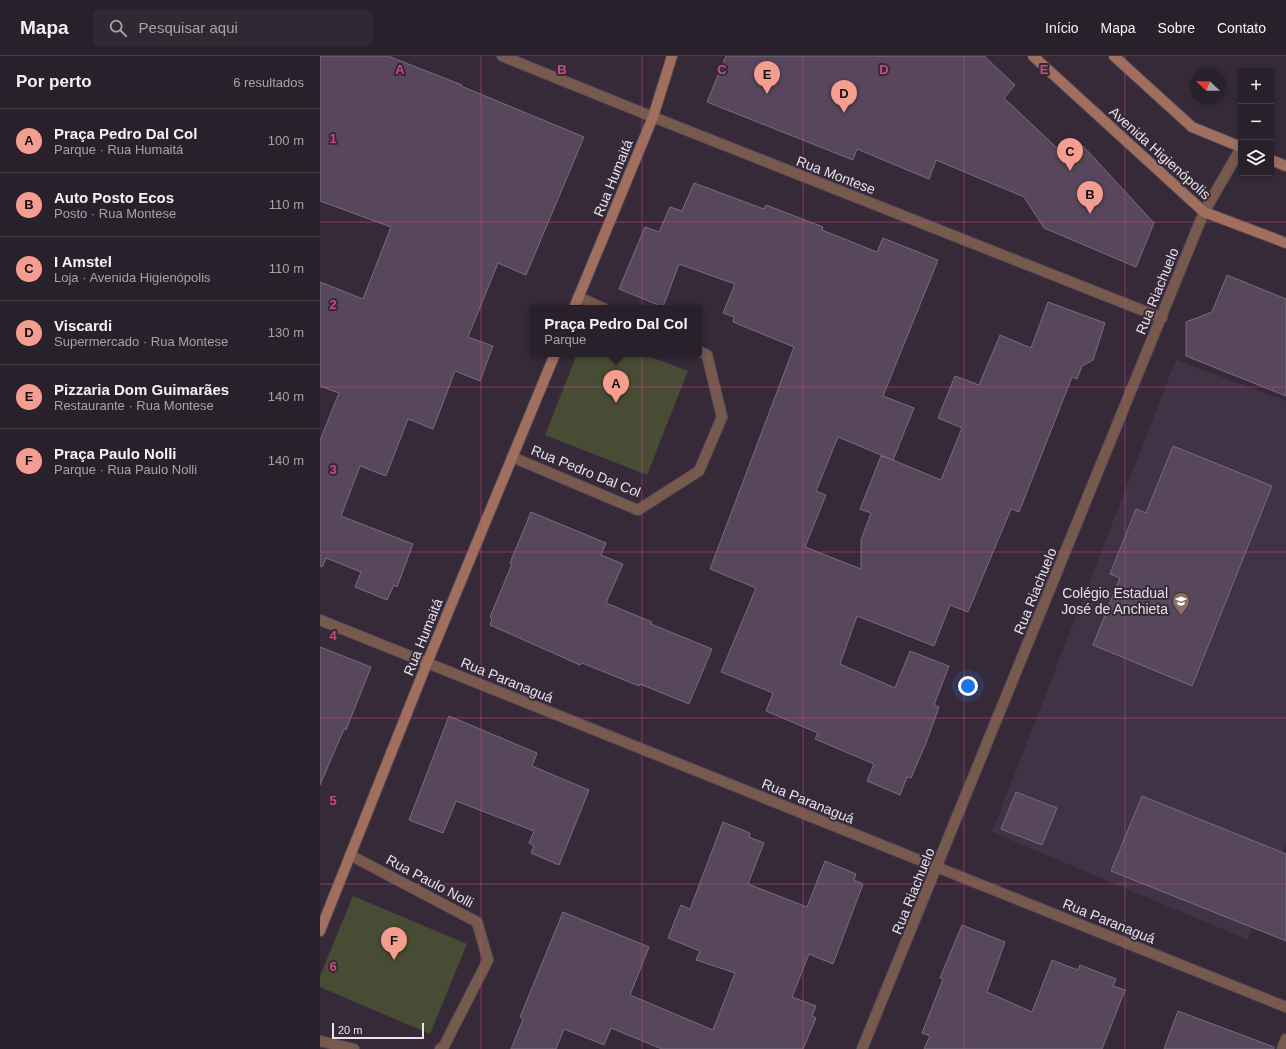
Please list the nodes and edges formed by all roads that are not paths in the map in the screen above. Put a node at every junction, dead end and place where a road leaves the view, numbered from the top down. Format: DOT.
graph roads {
  1 [pos="502,56"];
  2 [pos="672,56"];
  3 [pos="1033,56"];
  4 [pos="1114,56"];
  5 [pos="653,118"];
  6 [pos="1238,146"];
  7 [pos="1238,152"];
  8 [pos="1274,161"];
  9 [pos="1286,166"];
  10 [pos="1204,212"];
  11 [pos="1286,243"];
  12 [pos="578,297"];
  13 [pos="575,305"];
  14 [pos="596,305"];
  15 [pos="1162,318"];
  16 [pos="702,352"];
  17 [pos="554,357"];
  18 [pos="512,456"];
  19 [pos="320,620"];
  20 [pos="427,663"];
  21 [pos="350,855"];
  22 [pos="937,868"];
  23 [pos="320,931"];
  24 [pos="1286,1007"];
  25 [pos="1286,1039"];
  26 [pos="320,1041"];
  27 [pos="354,1049"];
  28 [pos="440,1049"];
  29 [pos="862,1049"];
  30 [pos="1282,1049"];
  1 -- 5 [label="street, Rua Montese"];
  2 -- 5 [label="main road, Rua Humaitá"];
  3 -- 10 [label="main road, Avenida Higienópolis"];
  4 -- 6 [label="main road"];
  5 -- 12 [label="main road, Rua Humaitá"];
  5 -- 15 [label="street, Rua Montese"];
  7 -- 10 [label="street, Rua Riachuelo"];
  8 -- 9 [label="main road"];
  10 -- 11 [label="main road, Avenida Higienópolis"];
  10 -- 15 [label="street, Rua Riachuelo"];
  12 -- 13 [label="main road, Rua Humaitá"];
  12 -- 14 [label="street"];
  15 -- 22 [label="street, Rua Riachuelo"];
  16 -- 18 [label="street, Rua Pedro Dal Col"];
  17 -- 18 [label="main road, Rua Humaitá"];
  18 -- 20 [label="main road, Rua Humaitá"];
  19 -- 20 [label="street, Rua Paranaguá"];
  20 -- 21 [label="main road, Rua Humaitá"];
  20 -- 22 [label="street, Rua Paranaguá"];
  21 -- 23 [label="main road, Rua Humaitá"];
  21 -- 28 [label="street, Rua Paulo Nolli"];
  22 -- 24 [label="street, Rua Paranaguá"];
  22 -- 29 [label="street, Rua Riachuelo"];
  25 -- 30 [label="street"];
  26 -- 27 [label="street"];
}
